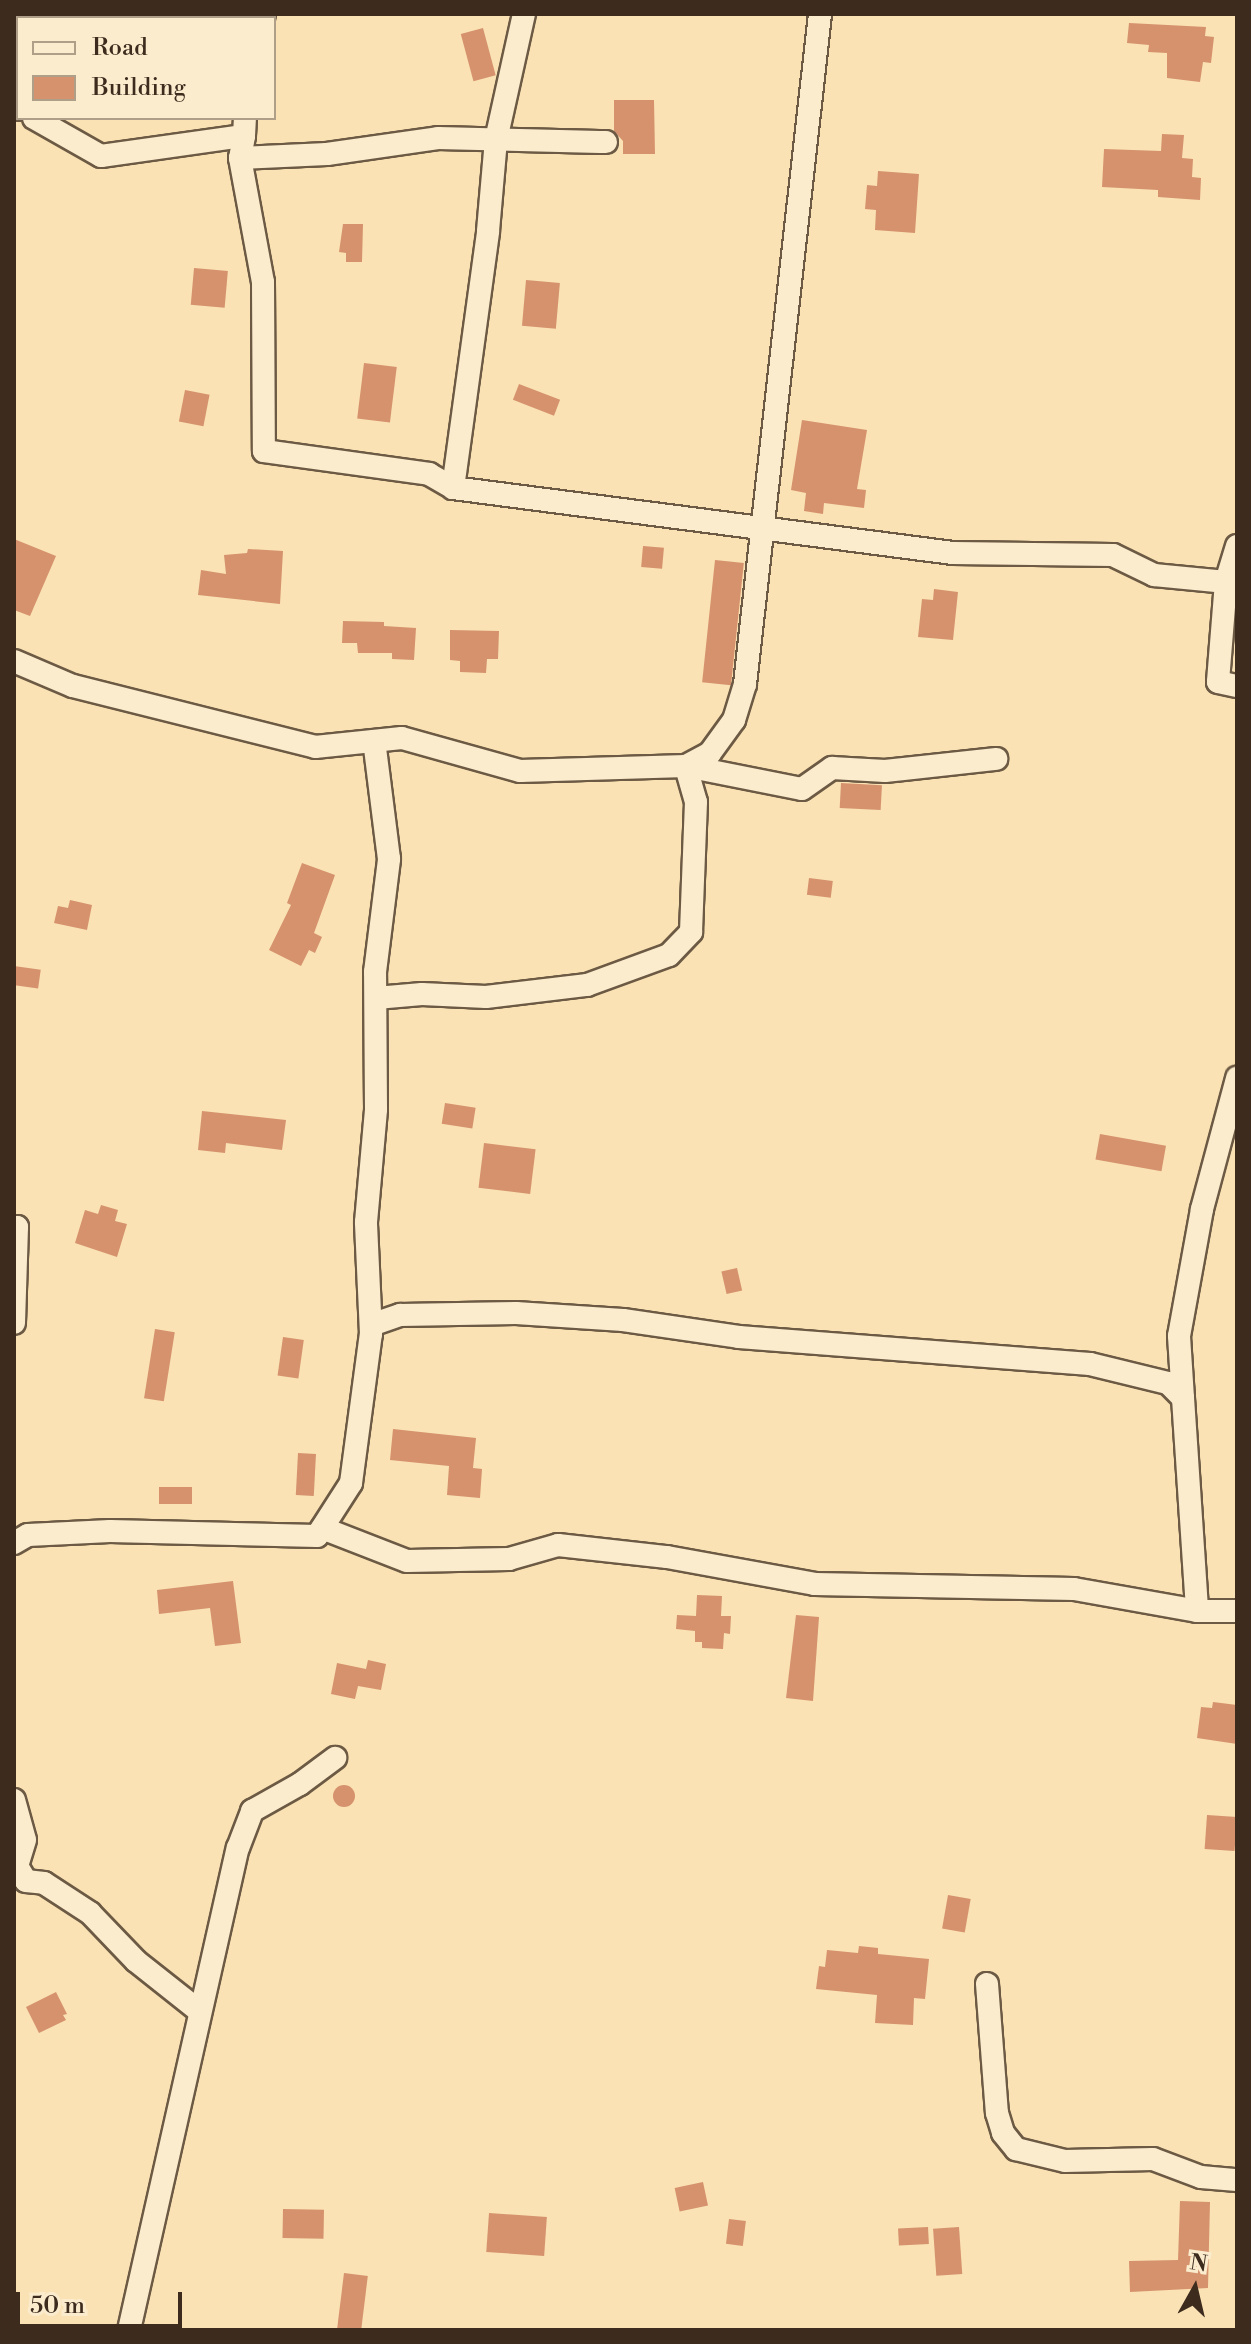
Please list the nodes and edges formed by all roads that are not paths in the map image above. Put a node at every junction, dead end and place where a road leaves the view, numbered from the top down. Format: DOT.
graph roads {
  1 [pos="524,14"];
  2 [pos="820,14"];
  3 [pos="16,66"];
  4 [pos="14,91"];
  5 [pos="38,120"];
  6 [pos="243,137"];
  7 [pos="496,140"];
  8 [pos="606,142"];
  9 [pos="453,488"];
  10 [pos="760,529"];
  11 [pos="1237,546"];
  12 [pos="1231,582"];
  13 [pos="14,661"];
  14 [pos="1237,686"];
  15 [pos="374,741"];
  16 [pos="996,759"];
  17 [pos="686,766"];
  18 [pos="376,998"];
  19 [pos="1237,1078"];
  20 [pos="14,1227"];
  21 [pos="14,1323"];
  22 [pos="371,1325"];
  23 [pos="1183,1398"];
  24 [pos="322,1528"];
  25 [pos="14,1543"];
  26 [pos="1197,1611"];
  27 [pos="1237,1611"];
  28 [pos="335,1758"];
  29 [pos="14,1800"];
  30 [pos="20,1886"];
  31 [pos="987,1984"];
  32 [pos="199,2011"];
  33 [pos="1237,2180"];
  34 [pos="129,2330"];
  1 -- 7 [label="street"];
  2 -- 10 [label="street"];
  3 -- 4 [label="street"];
  5 -- 6 [label="street"];
  6 -- 7 [label="street"];
  6 -- 9 [label="street"];
  7 -- 8 [label="street"];
  7 -- 9 [label="street"];
  9 -- 10 [label="street"];
  10 -- 12 [label="street"];
  10 -- 17 [label="street"];
  11 -- 12 [label="street"];
  12 -- 14 [label="street"];
  13 -- 15 [label="street"];
  15 -- 17 [label="street"];
  15 -- 18 [label="street"];
  16 -- 17 [label="street"];
  17 -- 18 [label="street"];
  18 -- 22 [label="street"];
  19 -- 23 [label="street"];
  20 -- 21 [label="street"];
  22 -- 23 [label="street"];
  22 -- 24 [label="street"];
  23 -- 26 [label="street"];
  24 -- 25 [label="street"];
  24 -- 26 [label="street"];
  26 -- 27 [label="street"];
  28 -- 32 [label="street"];
  29 -- 30 [label="street"];
  30 -- 32 [label="street"];
  31 -- 33 [label="street"];
  32 -- 34 [label="street"];
}
